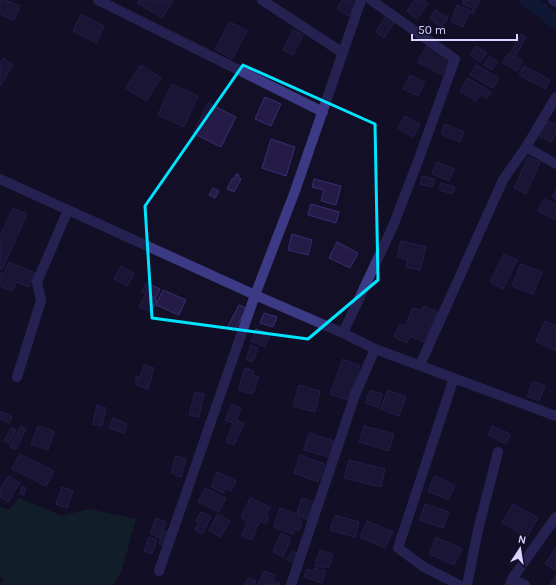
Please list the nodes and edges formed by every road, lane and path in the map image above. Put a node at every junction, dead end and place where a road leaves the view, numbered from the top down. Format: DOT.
graph roads {
  1 [pos="98,0"];
  2 [pos="262,0"];
  3 [pos="360,0"];
  4 [pos="371,0"];
  5 [pos="553,0"];
  6 [pos="556,2"];
  7 [pos="343,53"];
  8 [pos="556,97"];
  9 [pos="322,112"];
  10 [pos="526,147"];
  11 [pos="556,164"];
  12 [pos="0,179"];
  13 [pos="68,210"];
  14 [pos="255,295"];
  15 [pos="343,333"];
  16 [pos="375,349"];
  17 [pos="420,365"];
  18 [pos="17,377"];
  19 [pos="454,378"];
  20 [pos="556,416"];
  21 [pos="498,452"];
  22 [pos="556,517"];
  23 [pos="159,571"];
  24 [pos="511,582"];
  25 [pos="291,585"];
  26 [pos="459,585"];
  27 [pos="467,585"];
  28 [pos="525,585"];
  1 -- 9 [label="street"];
  2 -- 7 [label="street"];
  3 -- 7 [label="street"];
  4 -- 15 [label="street"];
  5 -- 6 [label="street"];
  7 -- 9 [label="street"];
  8 -- 10 [label="street"];
  9 -- 14 [label="street"];
  10 -- 11 [label="street"];
  10 -- 17 [label="street"];
  12 -- 13 [label="street"];
  13 -- 14 [label="street"];
  13 -- 18 [label="street"];
  14 -- 15 [label="street"];
  14 -- 23 [label="street"];
  15 -- 16 [label="street"];
  16 -- 17 [label="street"];
  16 -- 25 [label="street"];
  17 -- 19 [label="street"];
  19 -- 20 [label="street"];
  19 -- 26 [label="street"];
  21 -- 27 [label="street"];
  22 -- 24 [label="street"];
  24 -- 28 [label="street"];
}
